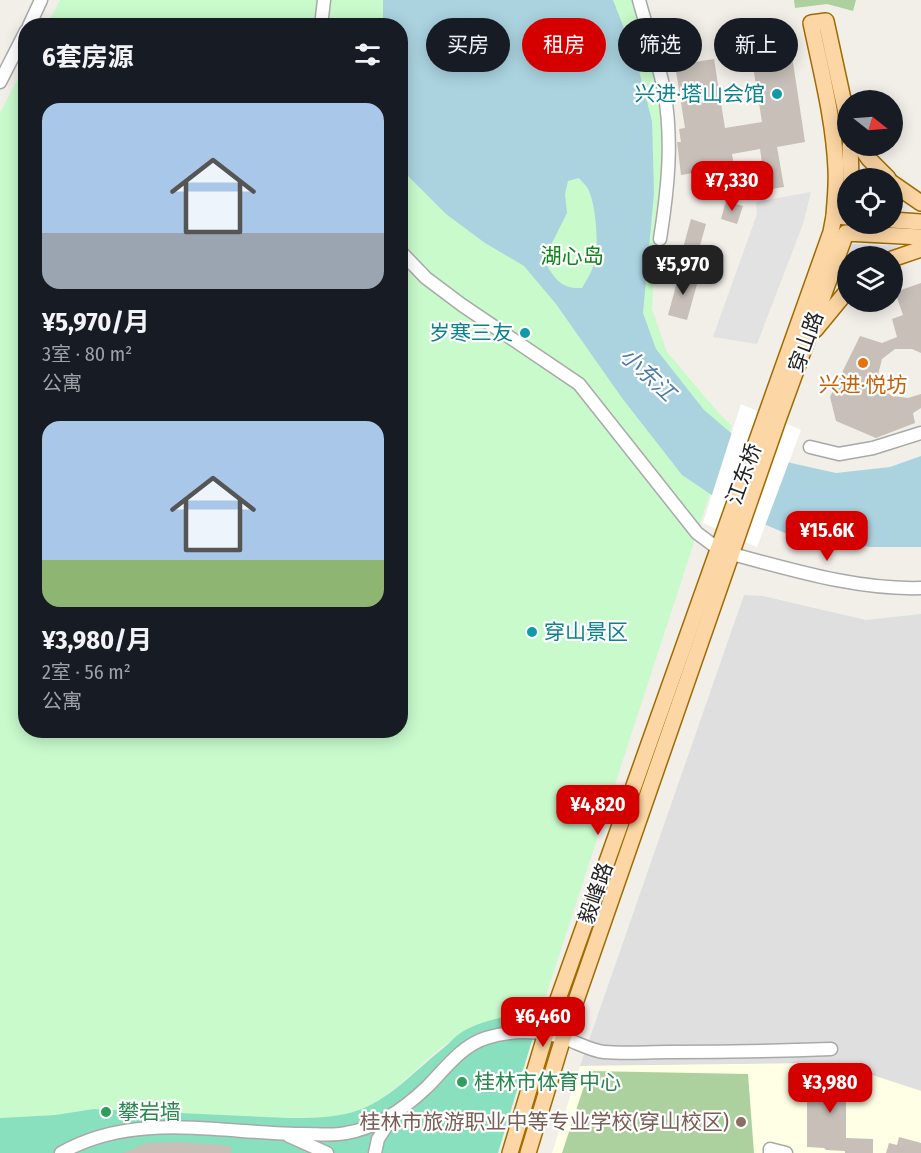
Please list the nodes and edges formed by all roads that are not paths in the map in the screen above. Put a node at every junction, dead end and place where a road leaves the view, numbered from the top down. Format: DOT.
graph roads {
  1 [pos="41,0"];
  2 [pos="324,0"];
  3 [pos="639,0"];
  4 [pos="32,18"];
  5 [pos="322,18"];
  6 [pos="18,47"];
  7 [pos="0,82"];
  8 [pos="841,90"];
  9 [pos="867,156"];
  10 [pos="878,168"];
  11 [pos="837,182"];
  12 [pos="903,191"];
  13 [pos="921,203"];
  14 [pos="903,221"];
  15 [pos="921,222"];
  16 [pos="837,234"];
  17 [pos="838,234"];
  18 [pos="903,234"];
  19 [pos="921,237"];
  20 [pos="660,238"];
  21 [pos="921,249"];
  22 [pos="903,255"];
  23 [pos="408,259"];
  24 [pos="837,304"];
  25 [pos="805,343"];
  26 [pos="771,418"];
  27 [pos="921,433"];
  28 [pos="810,447"];
  29 [pos="730,535"];
  30 [pos="724,551"];
  31 [pos="921,588"];
  32 [pos="546,1033"];
  33 [pos="563,1038"];
  34 [pos="831,1049"];
  35 [pos="395,1113"];
  36 [pos="285,1134"];
  37 [pos="61,1153"];
  38 [pos="327,1153"];
  39 [pos="375,1153"];
  40 [pos="510,1153"];
  41 [pos="528,1153"];
  42 [pos="770,1153"];
  43 [pos="786,1153"];
  1 -- 4 [label="street"];
  2 -- 5 [label="street"];
  3 -- 20 [label="street"];
  6 -- 7 [label="street"];
  8 -- 11 [label="main road"];
  9 -- 10 [label="main road"];
  12 -- 13 [label="main road"];
  14 -- 15 [label="main road"];
  16 -- 26 [label="main road, 穿山路"];
  17 -- 25 [label="main road, 穿山路"];
  18 -- 19 [label="main road"];
  21 -- 22 [label="main road"];
  23 -- 30 [label="street"];
  24 -- 25 [label="main road"];
  25 -- 26 [label="main road, 穿山路"];
  26 -- 29 [label="main road, 江东桥"];
  27 -- 28 [label="street"];
  29 -- 30 [label="main road, 毅峰路"];
  30 -- 31 [label="street"];
  30 -- 32 [label="main road, 毅峰路"];
  30 -- 33 [label="main road, 毅峰路"];
  32 -- 33 [label="street"];
  32 -- 35 [label="street"];
  32 -- 40 [label="main road, 毅峰路"];
  33 -- 34 [label="street"];
  33 -- 41 [label="main road, 毅峰路"];
  35 -- 36 [label="street"];
  35 -- 39 [label="street"];
  36 -- 37 [label="street"];
  36 -- 38 [label="street"];
  42 -- 43 [label="street"];
}
